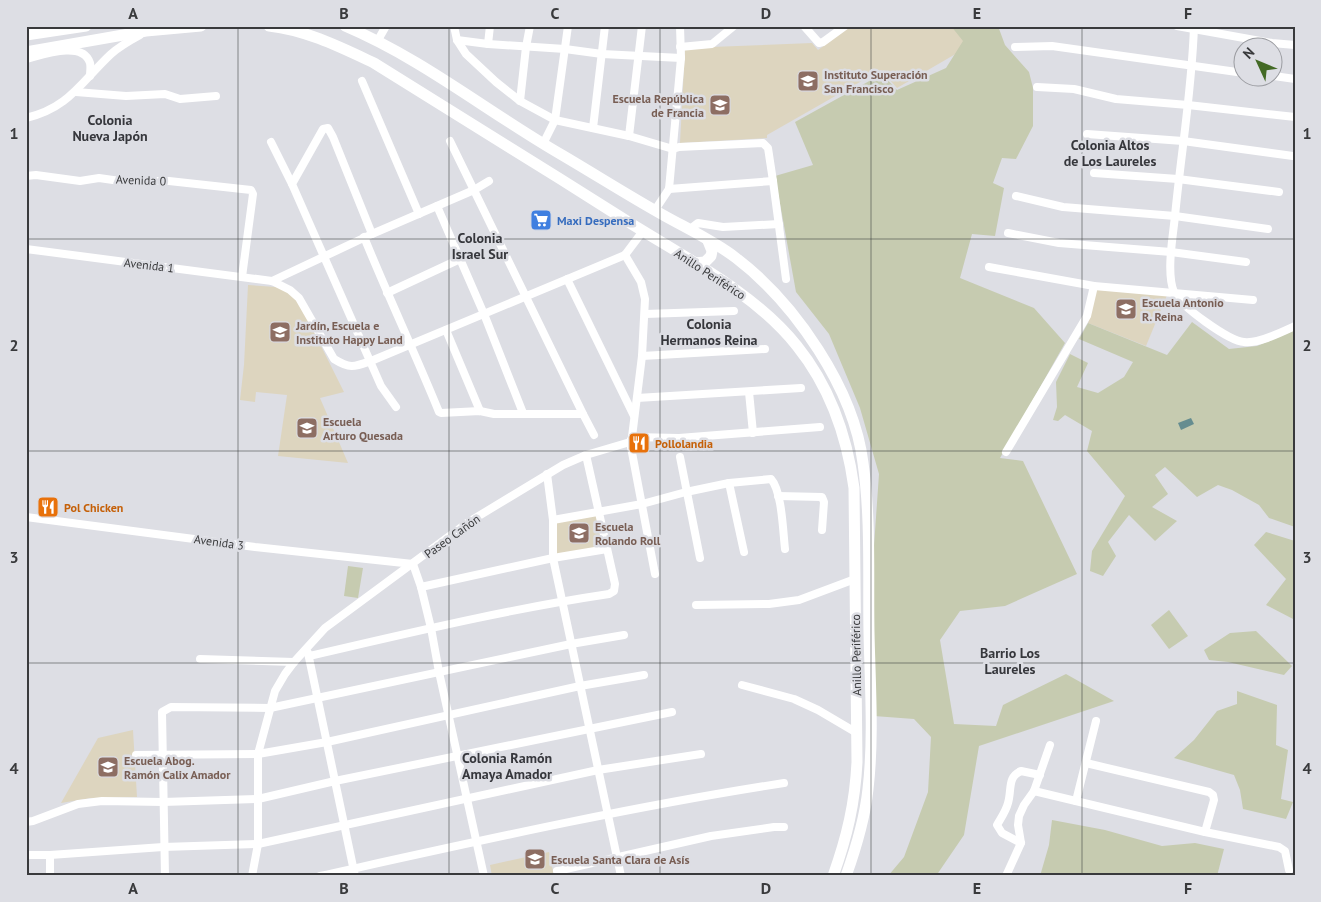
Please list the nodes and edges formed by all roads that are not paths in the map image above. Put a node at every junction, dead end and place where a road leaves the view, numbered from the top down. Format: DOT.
graph roads {
  1 [pos="86,26"];
  2 [pos="201,26"];
  3 [pos="269,26"];
  4 [pos="345,26"];
  5 [pos="386,26"];
  6 [pos="454,26"];
  7 [pos="490,26"];
  8 [pos="530,26"];
  9 [pos="568,26"];
  10 [pos="605,26"];
  11 [pos="642,26"];
  12 [pos="680,26"];
  13 [pos="734,26"];
  14 [pos="804,26"];
  15 [pos="845,26"];
  16 [pos="1177,26"];
  17 [pos="1194,27"];
  18 [pos="146,32"];
  19 [pos="26,35"];
  20 [pos="378,40"];
  21 [pos="457,40"];
  22 [pos="488,44"];
  23 [pos="1295,44"];
  24 [pos="526,47"];
  25 [pos="680,47"];
  26 [pos="1015,47"];
  27 [pos="565,49"];
  28 [pos="26,52"];
  29 [pos="602,54"];
  30 [pos="640,56"];
  31 [pos="26,58"];
  32 [pos="681,58"];
  33 [pos="1191,66"];
  34 [pos="1234,71"];
  35 [pos="90,76"];
  36 [pos="362,81"];
  37 [pos="1037,87"];
  38 [pos="76,92"];
  39 [pos="216,96"];
  40 [pos="520,101"];
  41 [pos="1188,105"];
  42 [pos="498,115"];
  43 [pos="1295,117"];
  44 [pos="26,118"];
  45 [pos="555,120"];
  46 [pos="593,128"];
  47 [pos="486,132"];
  48 [pos="1087,134"];
  49 [pos="629,136"];
  50 [pos="450,141"];
  51 [pos="1183,141"];
  52 [pos="271,142"];
  53 [pos="542,144"];
  54 [pos="673,149"];
  55 [pos="1294,156"];
  56 [pos="1094,173"];
  57 [pos="26,176"];
  58 [pos="1178,179"];
  59 [pos="489,181"];
  60 [pos="773,181"];
  61 [pos="292,184"];
  62 [pos="669,189"];
  63 [pos="474,190"];
  64 [pos="1279,192"];
  65 [pos="1016,196"];
  66 [pos="437,206"];
  67 [pos="655,210"];
  68 [pos="419,214"];
  69 [pos="1175,216"];
  70 [pos="779,224"];
  71 [pos="1268,229"];
  72 [pos="689,230"];
  73 [pos="643,231"];
  74 [pos="1008,233"];
  75 [pos="368,235"];
  76 [pos="708,241"];
  77 [pos="26,249"];
  78 [pos="1171,252"];
  79 [pos="625,256"];
  80 [pos="325,257"];
  81 [pos="460,259"];
  82 [pos="1246,262"];
  83 [pos="694,263"];
  84 [pos="989,267"];
  85 [pos="242,277"];
  86 [pos="567,279"];
  87 [pos="786,279"];
  88 [pos="272,281"];
  89 [pos="1094,286"];
  90 [pos="386,293"];
  91 [pos="1174,293"];
  92 [pos="527,296"];
  93 [pos="1253,300"];
  94 [pos="734,311"];
  95 [pos="484,314"];
  96 [pos="645,314"];
  97 [pos="1295,326"];
  98 [pos="446,330"];
  99 [pos="411,344"];
  100 [pos="765,349"];
  101 [pos="642,356"];
  102 [pos="371,361"];
  103 [pos="801,388"];
  104 [pos="748,392"];
  105 [pos="637,398"];
  106 [pos="396,407"];
  107 [pos="480,411"];
  108 [pos="523,413"];
  109 [pos="583,414"];
  110 [pos="634,417"];
  111 [pos="820,427"];
  112 [pos="753,433"];
  113 [pos="594,436"];
  114 [pos="631,439"];
  115 [pos="1006,452"];
  116 [pos="586,455"];
  117 [pos="680,457"];
  118 [pos="547,474"];
  119 [pos="730,483"];
  120 [pos="686,492"];
  121 [pos="778,496"];
  122 [pos="642,504"];
  123 [pos="599,511"];
  124 [pos="26,517"];
  125 [pos="553,520"];
  126 [pos="822,530"];
  127 [pos="607,549"];
  128 [pos="785,549"];
  129 [pos="744,552"];
  130 [pos="553,558"];
  131 [pos="700,558"];
  132 [pos="413,564"];
  133 [pos="655,574"];
  134 [pos="855,579"];
  135 [pos="421,587"];
  136 [pos="562,601"];
  137 [pos="696,605"];
  138 [pos="431,628"];
  139 [pos="624,635"];
  140 [pos="571,644"];
  141 [pos="308,652"];
  142 [pos="200,658"];
  143 [pos="294,662"];
  144 [pos="439,672"];
  145 [pos="644,675"];
  146 [pos="742,685"];
  147 [pos="580,686"];
  148 [pos="318,698"];
  149 [pos="270,708"];
  150 [pos="672,712"];
  151 [pos="449,715"];
  152 [pos="1096,721"];
  153 [pos="589,728"];
  154 [pos="857,733"];
  155 [pos="327,742"];
  156 [pos="1050,745"];
  157 [pos="163,754"];
  158 [pos="258,754"];
  159 [pos="701,754"];
  160 [pos="136,755"];
  161 [pos="457,756"];
  162 [pos="1086,763"];
  163 [pos="598,770"];
  164 [pos="1040,775"];
  165 [pos="335,781"];
  166 [pos="784,783"];
  167 [pos="1034,791"];
  168 [pos="467,799"];
  169 [pos="258,800"];
  170 [pos="1076,801"];
  171 [pos="163,802"];
  172 [pos="607,815"];
  173 [pos="26,822"];
  174 [pos="344,824"];
  175 [pos="784,827"];
  176 [pos="1205,832"];
  177 [pos="476,841"];
  178 [pos="1021,843"];
  179 [pos="258,844"];
  180 [pos="163,847"];
  181 [pos="26,854"];
  182 [pos="50,854"];
  183 [pos="616,858"];
  184 [pos="1289,870"];
  185 [pos="557,871"];
  186 [pos="354,872"];
  187 [pos="50,876"];
  188 [pos="165,876"];
  189 [pos="252,876"];
  190 [pos="320,876"];
  191 [pos="484,876"];
  192 [pos="620,876"];
  193 [pos="833,876"];
  194 [pos="846,876"];
  195 [pos="1006,876"];
  1 -- 19 [label="highway"];
  2 -- 18 [label="highway"];
  3 -- 47 [label="highway, Anillo Periférico"];
  4 -- 20 [label="highway, Anillo Periférico"];
  5 -- 20 [label="street"];
  6 -- 21 [label="street"];
  7 -- 22 [label="street"];
  8 -- 24 [label="street"];
  9 -- 27 [label="street"];
  10 -- 29 [label="street"];
  11 -- 30 [label="street"];
  12 -- 25 [label="street"];
  13 -- 25 [label="street"];
  14 -- 15 [label="street"];
  16 -- 17 [label="street"];
  17 -- 23 [label="street"];
  17 -- 33 [label="street"];
  18 -- 28 [label="highway"];
  18 -- 35 [label="street"];
  20 -- 42 [label="highway, Anillo Periférico"];
  21 -- 22 [label="street"];
  21 -- 40 [label="street"];
  22 -- 24 [label="street"];
  24 -- 27 [label="street"];
  24 -- 40 [label="street"];
  25 -- 32 [label="street"];
  26 -- 33 [label="street"];
  27 -- 29 [label="street"];
  27 -- 45 [label="street"];
  29 -- 30 [label="street"];
  29 -- 46 [label="street"];
  30 -- 32 [label="street"];
  30 -- 49 [label="street"];
  31 -- 35 [label="street"];
  32 -- 54 [label="street"];
  33 -- 34 [label="street"];
  33 -- 41 [label="street"];
  35 -- 38 [label="street"];
  36 -- 68 [label="street"];
  37 -- 41 [label="street"];
  38 -- 39 [label="street"];
  38 -- 44 [label="street"];
  40 -- 45 [label="street"];
  41 -- 43 [label="street"];
  41 -- 51 [label="street"];
  42 -- 47 [label="highway"];
  42 -- 53 [label="highway, Anillo Periférico"];
  45 -- 46 [label="street"];
  45 -- 53 [label="street"];
  46 -- 49 [label="street"];
  47 -- 73 [label="highway, Anillo Periférico"];
  48 -- 51 [label="street"];
  49 -- 54 [label="street"];
  50 -- 63 [label="street"];
  51 -- 55 [label="street"];
  51 -- 58 [label="street"];
  52 -- 61 [label="street"];
  53 -- 67 [label="highway, Anillo Periférico"];
  54 -- 60 [label="street"];
  54 -- 62 [label="street"];
  56 -- 58 [label="street"];
  57 -- 85 [label="street, Avenida 0"];
  58 -- 64 [label="street"];
  58 -- 69 [label="street"];
  59 -- 63 [label="street"];
  60 -- 62 [label="street"];
  60 -- 70 [label="street"];
  61 -- 75 [label="street"];
  61 -- 80 [label="street"];
  62 -- 67 [label="street"];
  63 -- 66 [label="street"];
  63 -- 92 [label="street"];
  65 -- 69 [label="street"];
  66 -- 68 [label="street"];
  66 -- 81 [label="street"];
  67 -- 72 [label="highway, Anillo Periférico"];
  68 -- 75 [label="street"];
  69 -- 71 [label="street"];
  69 -- 78 [label="street"];
  70 -- 72 [label="street"];
  70 -- 87 [label="street"];
  72 -- 76 [label="highway, Anillo Periférico"];
  73 -- 79 [label="street"];
  73 -- 83 [label="highway, Anillo Periférico"];
  74 -- 78 [label="street"];
  75 -- 80 [label="street"];
  75 -- 90 [label="street"];
  76 -- 83 [label="highway"];
  76 -- 194 [label="highway, Anillo Periférico"];
  77 -- 85 [label="street, Avenida 1"];
  78 -- 82 [label="street"];
  78 -- 91 [label="street"];
  79 -- 86 [label="street"];
  79 -- 96 [label="street"];
  80 -- 88 [label="street"];
  80 -- 102 [label="street"];
  81 -- 90 [label="street"];
  81 -- 95 [label="street"];
  83 -- 134 [label="highway, Anillo Periférico"];
  84 -- 89 [label="street"];
  85 -- 88 [label="street, Avenida 1"];
  86 -- 92 [label="street"];
  86 -- 110 [label="street"];
  88 -- 102 [label="street"];
  89 -- 91 [label="street"];
  89 -- 115 [label="street"];
  90 -- 99 [label="street"];
  91 -- 93 [label="street"];
  91 -- 97 [label="street"];
  92 -- 95 [label="street"];
  92 -- 109 [label="street"];
  94 -- 96 [label="street"];
  95 -- 98 [label="street"];
  95 -- 108 [label="street"];
  96 -- 101 [label="street"];
  98 -- 99 [label="street"];
  98 -- 107 [label="street"];
  99 -- 102 [label="street"];
  99 -- 107 [label="street"];
  100 -- 101 [label="street"];
  101 -- 105 [label="street"];
  102 -- 106 [label="street"];
  103 -- 104 [label="street"];
  104 -- 105 [label="street"];
  104 -- 112 [label="street"];
  105 -- 110 [label="street"];
  107 -- 108 [label="street"];
  108 -- 109 [label="street"];
  109 -- 113 [label="street"];
  110 -- 114 [label="street"];
  111 -- 112 [label="street, Paseo Cañón"];
  112 -- 114 [label="street, Paseo Cañón"];
  114 -- 116 [label="street, Paseo Cañón"];
  114 -- 122 [label="street"];
  116 -- 118 [label="street, Paseo Cañón"];
  116 -- 123 [label="street"];
  117 -- 120 [label="street"];
  118 -- 125 [label="street"];
  118 -- 132 [label="street, Paseo Cañón"];
  119 -- 120 [label="street"];
  119 -- 121 [label="street"];
  119 -- 129 [label="street"];
  120 -- 122 [label="street"];
  120 -- 131 [label="street"];
  121 -- 126 [label="street"];
  121 -- 128 [label="street"];
  122 -- 123 [label="street"];
  122 -- 133 [label="street"];
  123 -- 125 [label="street"];
  123 -- 127 [label="street"];
  124 -- 132 [label="street, Avenida 3"];
  125 -- 130 [label="street"];
  127 -- 130 [label="street"];
  127 -- 136 [label="street"];
  130 -- 135 [label="street"];
  130 -- 136 [label="street"];
  132 -- 135 [label="street"];
  132 -- 141 [label="street, Paseo Cañón"];
  134 -- 137 [label="street"];
  134 -- 154 [label="highway, Anillo Periférico"];
  135 -- 138 [label="street"];
  136 -- 138 [label="street"];
  136 -- 140 [label="street"];
  138 -- 141 [label="street"];
  138 -- 144 [label="street"];
  139 -- 140 [label="street"];
  140 -- 144 [label="street"];
  140 -- 147 [label="street"];
  141 -- 143 [label="street, Paseo Cañón"];
  141 -- 148 [label="street"];
  142 -- 143 [label="street"];
  143 -- 149 [label="street, Paseo Cañón"];
  144 -- 148 [label="street"];
  144 -- 151 [label="street"];
  145 -- 147 [label="street"];
  146 -- 154 [label="street"];
  147 -- 151 [label="street"];
  147 -- 153 [label="street"];
  148 -- 149 [label="street"];
  148 -- 155 [label="street"];
  149 -- 157 [label="street"];
  149 -- 158 [label="street, Paseo Cañón"];
  150 -- 153 [label="street"];
  151 -- 155 [label="street"];
  151 -- 161 [label="street"];
  152 -- 162 [label="street"];
  153 -- 161 [label="street"];
  153 -- 163 [label="street"];
  154 -- 193 [label="highway, Anillo Periférico"];
  155 -- 158 [label="street"];
  155 -- 165 [label="street"];
  156 -- 164 [label="street"];
  157 -- 158 [label="street"];
  157 -- 160 [label="street"];
  157 -- 171 [label="street"];
  158 -- 169 [label="street, Paseo Cañón"];
  159 -- 163 [label="street"];
  161 -- 165 [label="street"];
  161 -- 168 [label="street"];
  162 -- 170 [label="street"];
  162 -- 176 [label="street"];
  163 -- 168 [label="street"];
  163 -- 172 [label="street"];
  164 -- 167 [label="street"];
  164 -- 178 [label="street"];
  165 -- 169 [label="street"];
  165 -- 174 [label="street"];
  166 -- 172 [label="street"];
  167 -- 170 [label="street"];
  167 -- 178 [label="street"];
  168 -- 174 [label="street"];
  168 -- 177 [label="street"];
  169 -- 171 [label="street"];
  169 -- 179 [label="street, Paseo Cañón"];
  170 -- 176 [label="street"];
  171 -- 173 [label="street"];
  171 -- 180 [label="street"];
  172 -- 177 [label="street"];
  172 -- 183 [label="street"];
  174 -- 179 [label="street"];
  174 -- 186 [label="street"];
  175 -- 183 [label="street"];
  176 -- 184 [label="street"];
  177 -- 186 [label="street"];
  177 -- 191 [label="street"];
  178 -- 195 [label="street"];
  179 -- 180 [label="street"];
  179 -- 189 [label="street, Paseo Cañón"];
  180 -- 182 [label="street"];
  180 -- 188 [label="street"];
  181 -- 182 [label="street"];
  182 -- 187 [label="street"];
  183 -- 185 [label="street"];
  183 -- 192 [label="street"];
  186 -- 190 [label="street"];
}
